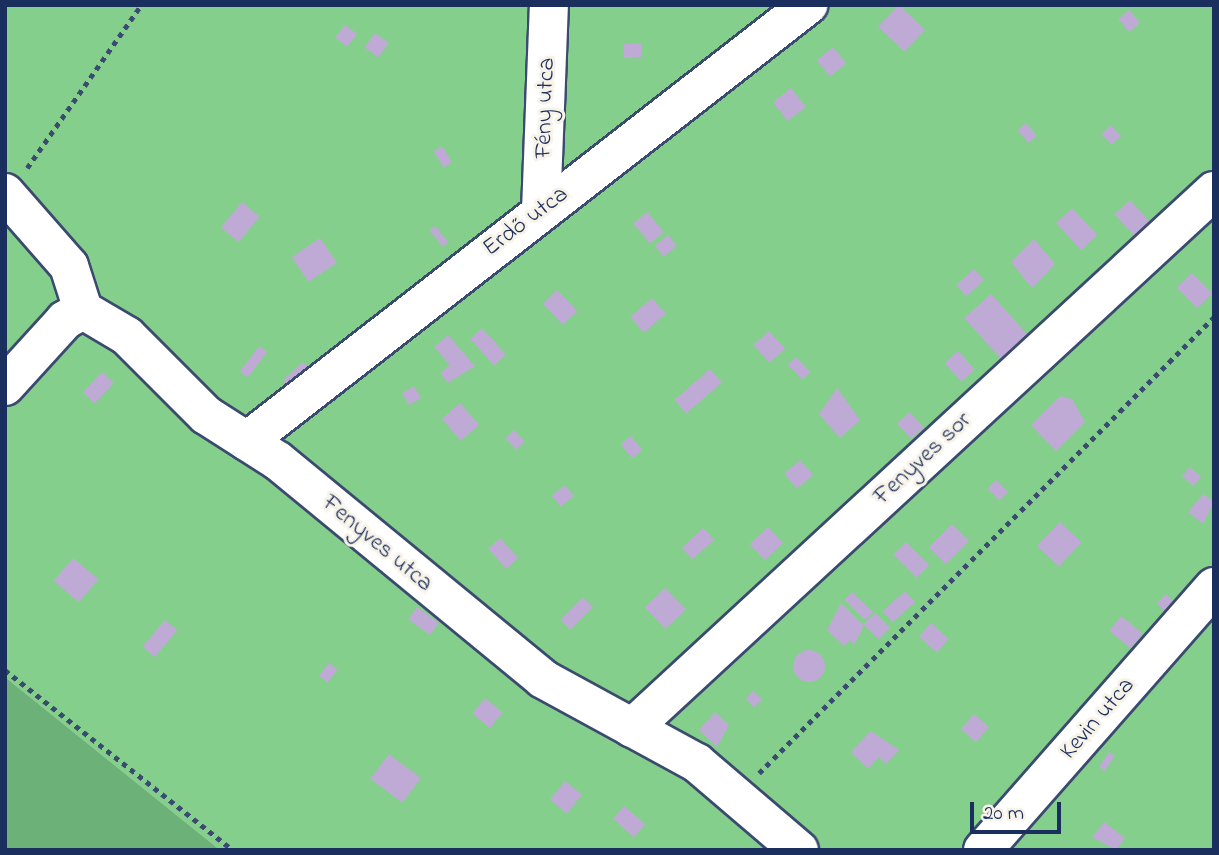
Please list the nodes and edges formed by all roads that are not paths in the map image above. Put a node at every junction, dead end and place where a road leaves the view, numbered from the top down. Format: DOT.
graph roads {
  1 [pos="549,5"];
  2 [pos="808,5"];
  3 [pos="13,185"];
  4 [pos="1214,191"];
  5 [pos="541,211"];
  6 [pos="83,310"];
  7 [pos="5,386"];
  8 [pos="247,441"];
  9 [pos="1214,587"];
  10 [pos="632,728"];
  11 [pos="799,850"];
  12 [pos="983,850"];
  1 -- 5 [label="street, Fény utca"];
  2 -- 5 [label="street, Erdő utca"];
  3 -- 6 [label="street"];
  4 -- 10 [label="street, Fenyves sor"];
  5 -- 8 [label="street, Erdő utca"];
  6 -- 7 [label="street"];
  6 -- 8 [label="street, Fenyves utca"];
  8 -- 10 [label="street, Fenyves utca"];
  9 -- 12 [label="street, Kevin utca"];
  10 -- 11 [label="street, Fenyves utca"];
}
